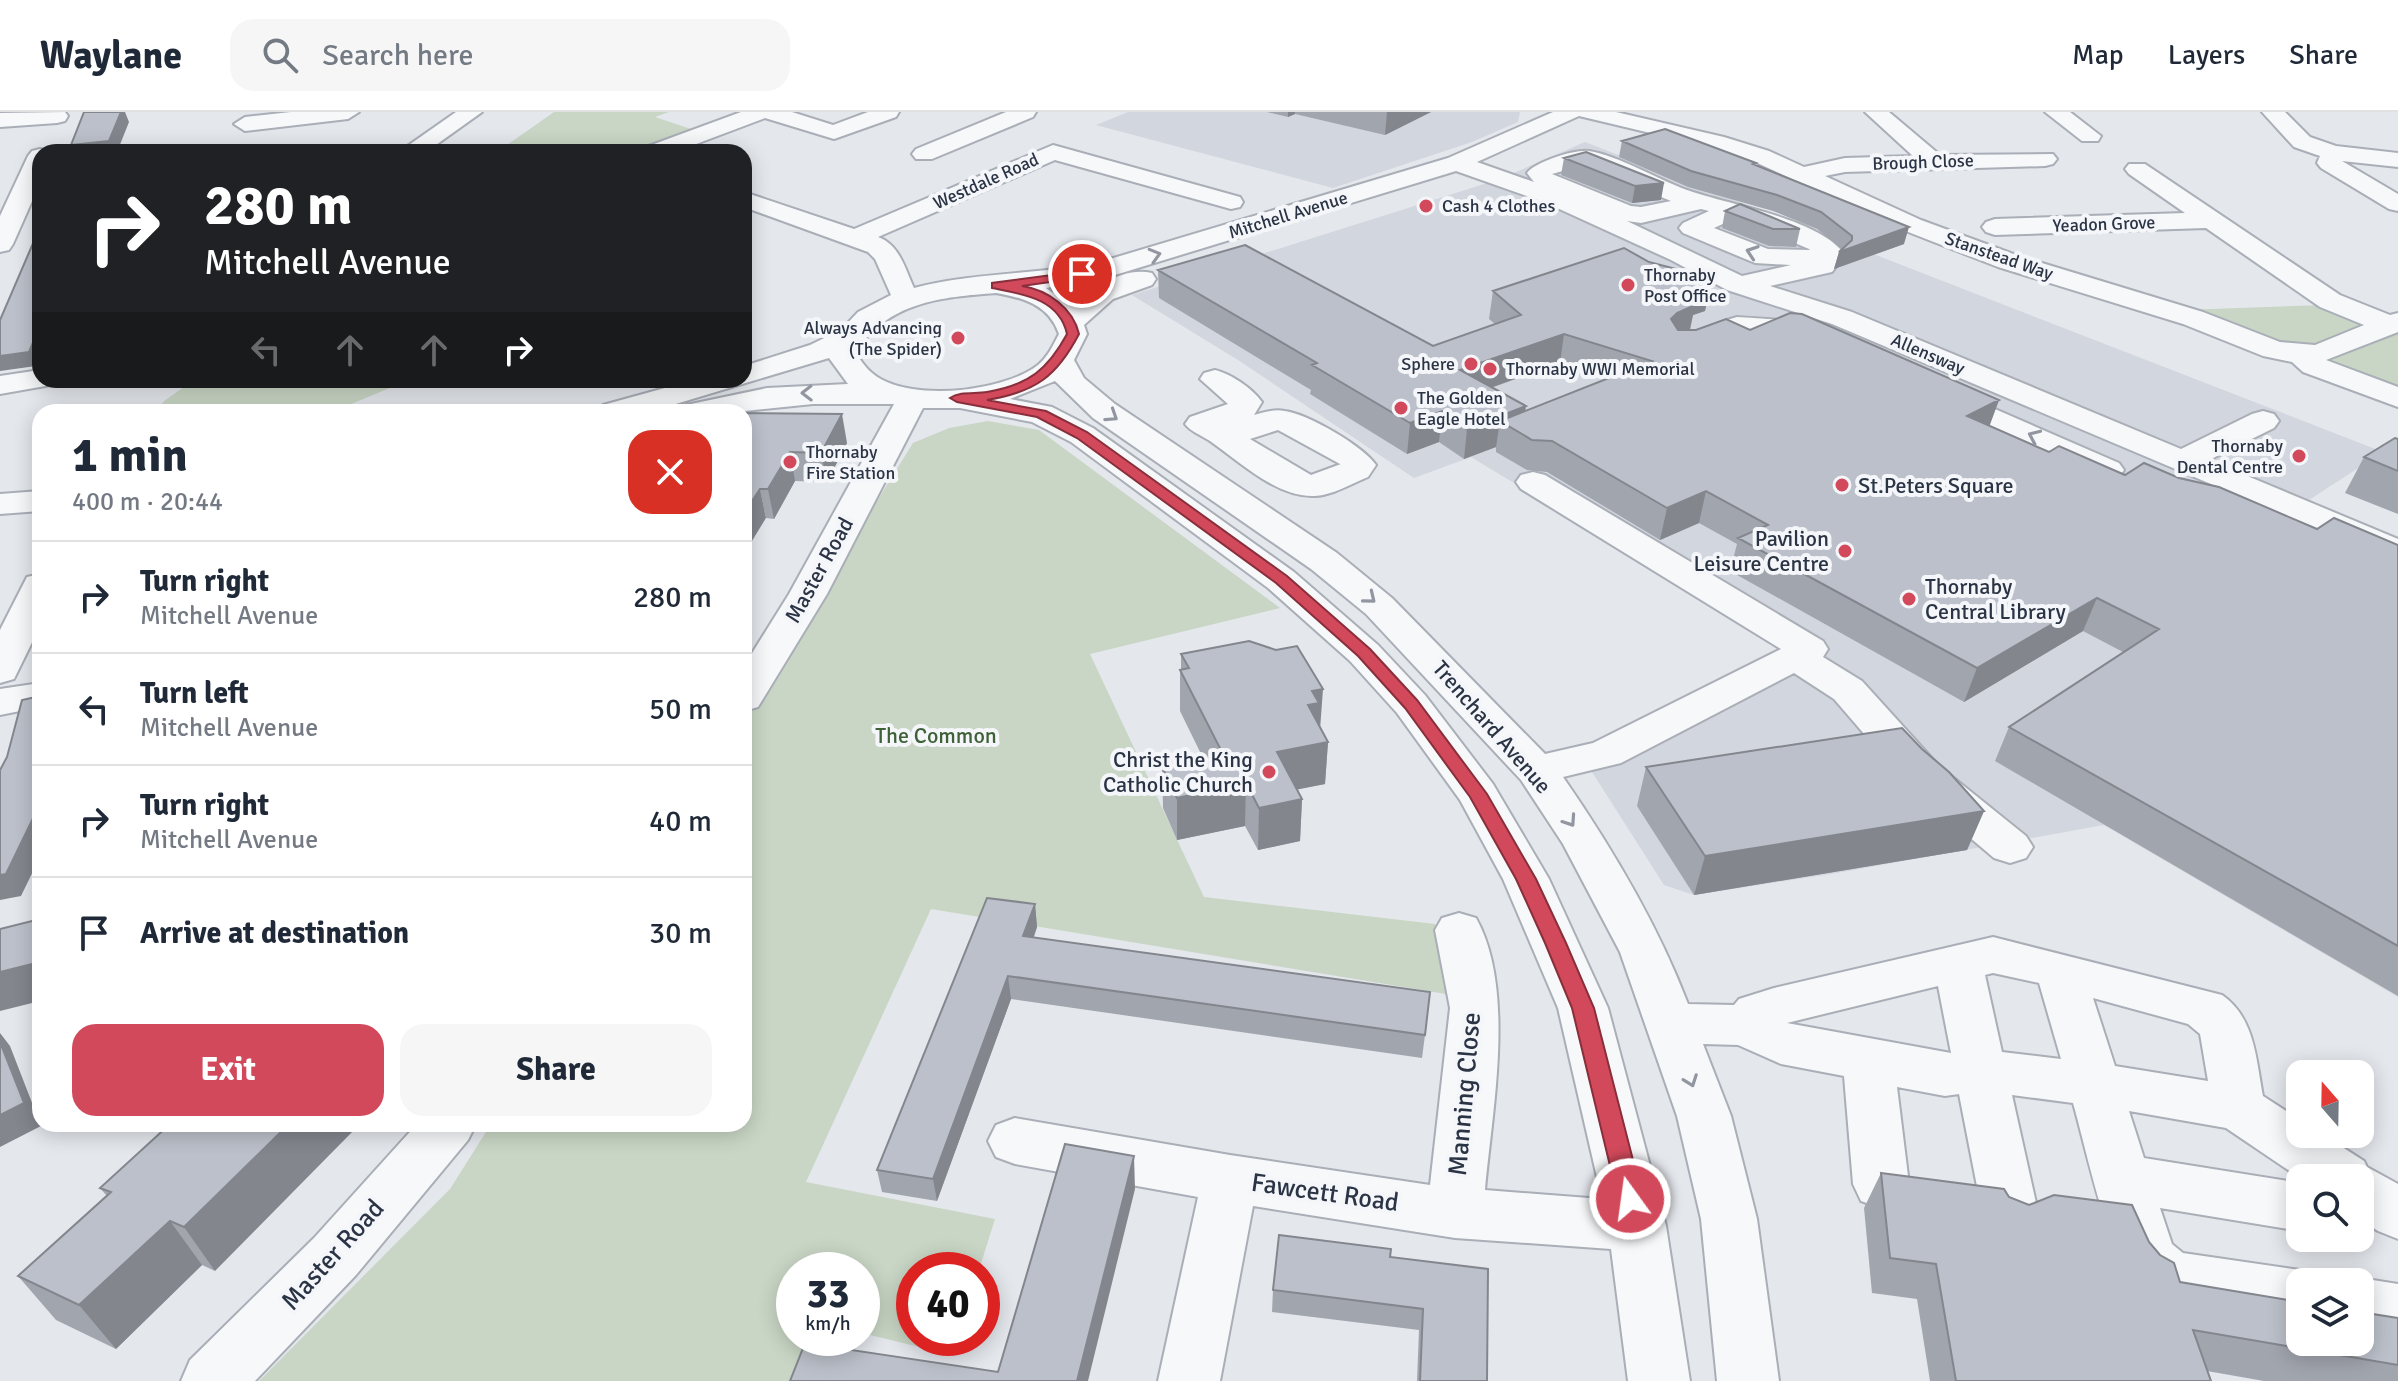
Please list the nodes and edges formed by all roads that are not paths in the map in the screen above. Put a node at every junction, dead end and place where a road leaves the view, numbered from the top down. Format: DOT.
graph roads {
  1 [pos="348,112"];
  2 [pos="471,112"];
  3 [pos="761,112"];
  4 [pos="769,112"];
  5 [pos="888,112"];
  6 [pos="1025,112"];
  7 [pos="1571,112"];
  8 [pos="1876,112"];
  9 [pos="2056,112"];
  10 [pos="2273,112"];
  11 [pos="1597,113"];
  12 [pos="57,114"];
  13 [pos="0,120"];
  14 [pos="245,124"];
  15 [pos="2090,136"];
  16 [pos="45,144"];
  17 [pos="423,144"];
  18 [pos="675,144"];
  19 [pos="2333,153"];
  20 [pos="924,154"];
  21 [pos="2045,159"];
  22 [pos="2398,160"];
  23 [pos="1933,161"];
  24 [pos="1467,168"];
  25 [pos="2137,169"];
  26 [pos="32,174"];
  27 [pos="1803,174"];
  28 [pos="1703,201"];
  29 [pos="752,202"];
  30 [pos="2398,204"];
  31 [pos="1186,209"];
  32 [pos="1736,210"];
  33 [pos="32,211"];
  34 [pos="14,213"];
  35 [pos="2213,220"];
  36 [pos="1995,227"];
  37 [pos="857,237"];
  38 [pos="0,244"];
  39 [pos="1829,260"];
  40 [pos="996,285"];
  41 [pos="1715,291"];
  42 [pos="907,298"];
  43 [pos="1071,322"];
  44 [pos="2394,324"];
  45 [pos="1855,331"];
  46 [pos="848,337"];
  47 [pos="2301,355"];
  48 [pos="2009,357"];
  49 [pos="1059,361"];
  50 [pos="1969,372"];
  51 [pos="752,373"];
  52 [pos="1215,379"];
  53 [pos="32,380"];
  54 [pos="1916,384"];
  55 [pos="0,385"];
  56 [pos="701,388"];
  57 [pos="899,396"];
  58 [pos="957,398"];
  59 [pos="2398,398"];
  60 [pos="643,404"];
  61 [pos="725,404"];
  62 [pos="2263,421"];
  63 [pos="1151,440"];
  64 [pos="2182,461"];
  65 [pos="2133,481"];
  66 [pos="1533,482"];
  67 [pos="2260,494"];
  68 [pos="32,502"];
  69 [pos="0,504"];
  70 [pos="2219,509"];
  71 [pos="2388,543"];
  72 [pos="1324,561"];
  73 [pos="1281,580"];
  74 [pos="32,586"];
  75 [pos="0,591"];
  76 [pos="32,602"];
  77 [pos="1795,657"];
  78 [pos="0,671"];
  79 [pos="752,685"];
  80 [pos="32,696"];
  81 [pos="0,702"];
  82 [pos="1536,770"];
  83 [pos="2010,847"];
  84 [pos="1459,930"];
  85 [pos="1958,964"];
  86 [pos="2060,970"];
  87 [pos="1670,1023"];
  88 [pos="1805,1025"];
  89 [pos="1868,1060"];
  90 [pos="1980,1070"];
  91 [pos="2094,1084"];
  92 [pos="2239,1108"];
  93 [pos="442,1132"];
  94 [pos="1015,1141"];
  95 [pos="2323,1164"];
  96 [pos="2123,1178"];
  97 [pos="1230,1179"];
  98 [pos="1881,1184"];
  99 [pos="2374,1198"];
  100 [pos="2286,1205"];
  101 [pos="2010,1212"];
  102 [pos="1455,1213"];
  103 [pos="2398,1214"];
  104 [pos="2374,1219"];
  105 [pos="2398,1223"];
  106 [pos="1637,1226"];
  107 [pos="2286,1295"];
  108 [pos="2374,1307"];
  109 [pos="2398,1311"];
  110 [pos="1745,1357"];
  111 [pos="212,1381"];
  112 [pos="1189,1381"];
  113 [pos="1659,1381"];
  1 -- 14 [label="street"];
  2 -- 17 [label="street"];
  3 -- 18 [label="street"];
  4 -- 5 [label="street"];
  6 -- 20 [label="street"];
  7 -- 24 [label="street, Mitchell Avenue"];
  8 -- 23 [label="street"];
  9 -- 15 [label="street"];
  10 -- 19 [label="street"];
  11 -- 24 [label="street, Mitchell Avenue"];
  11 -- 27 [label="street, Stanstead Way"];
  12 -- 13 [label="street"];
  12 -- 16 [label="street"];
  19 -- 22 [label="street"];
  19 -- 30 [label="street"];
  21 -- 23 [label="street, Brough Close"];
  23 -- 27 [label="street, Brough Close"];
  40 -- 24 [label="street, Mitchell Avenue, one-way"];
  24 -- 41 [label="street, Allensway"];
  24 -- 43 [label="street, Mitchell Avenue"];
  25 -- 35 [label="street, Yeadon Grove"];
  26 -- 34 [label="street"];
  27 -- 47 [label="street, Stanstead Way"];
  28 -- 28 [label="street"];
  28 -- 32 [label="street"];
  29 -- 37 [label="street"];
  31 -- 37 [label="street, Westdale Road"];
  32 -- 39 [label="street"];
  39 -- 32 [label="street, one-way"];
  33 -- 34 [label="street"];
  34 -- 38 [label="street"];
  35 -- 36 [label="street, Yeadon Grove"];
  35 -- 44 [label="street, Yeadon Grove"];
  37 -- 42 [label="street"];
  39 -- 41 [label="street"];
  40 -- 42 [label="street, Mitchell Avenue"];
  40 -- 43 [label="street, Mitchell Avenue"];
  41 -- 45 [label="street, Allensway"];
  41 -- 45 [label="street"];
  42 -- 46 [label="street, Mitchell Avenue"];
  43 -- 49 [label="street"];
  44 -- 47 [label="street"];
  45 -- 50 [label="street, Allensway"];
  46 -- 51 [label="street, Mitchell Avenue"];
  46 -- 57 [label="street"];
  47 -- 59 [label="street, Stanstead Way"];
  48 -- 50 [label="street"];
  49 -- 58 [label="street"];
  49 -- 63 [label="street, Trenchard Avenue, one-way"];
  50 -- 64 [label="street, Allensway"];
  52 -- 63 [label="street"];
  53 -- 55 [label="street"];
  65 -- 54 [label="street, one-way"];
  56 -- 60 [label="street"];
  57 -- 58 [label="street"];
  57 -- 61 [label="street, one-way"];
  57 -- 79 [label="street, Master Road"];
  58 -- 73 [label="street, Trenchard Avenue"];
  62 -- 64 [label="street"];
  63 -- 72 [label="street, Trenchard Avenue"];
  64 -- 67 [label="street, Allensway"];
  66 -- 77 [label="street"];
  67 -- 70 [label="street"];
  67 -- 71 [label="street, Allensway"];
  68 -- 69 [label="street"];
  72 -- 73 [label="street"];
  72 -- 82 [label="street, Trenchard Avenue, one-way"];
  73 -- 106 [label="street, Trenchard Avenue"];
  74 -- 75 [label="street"];
  76 -- 78 [label="street"];
  77 -- 82 [label="street"];
  77 -- 83 [label="street"];
  80 -- 81 [label="street"];
  82 -- 87 [label="street, Trenchard Avenue, one-way"];
  84 -- 102 [label="street, Manning Close"];
  85 -- 86 [label="street"];
  85 -- 88 [label="street"];
  85 -- 90 [label="street"];
  86 -- 91 [label="street"];
  86 -- 92 [label="street"];
  87 -- 88 [label="street"];
  87 -- 110 [label="street, Trenchard Avenue, one-way"];
  88 -- 89 [label="street"];
  89 -- 90 [label="street"];
  89 -- 98 [label="street"];
  90 -- 91 [label="street"];
  90 -- 101 [label="street"];
  91 -- 92 [label="street"];
  91 -- 96 [label="street"];
  92 -- 95 [label="street"];
  93 -- 111 [label="street, Master Road"];
  94 -- 97 [label="street, Fawcett Road"];
  96 -- 100 [label="street"];
  96 -- 107 [label="street"];
  97 -- 102 [label="street, Fawcett Road"];
  97 -- 112 [label="street"];
  99 -- 103 [label="street"];
  102 -- 106 [label="street, Fawcett Road"];
  104 -- 105 [label="street"];
  106 -- 113 [label="street, Trenchard Avenue"];
  108 -- 109 [label="street"];
}
